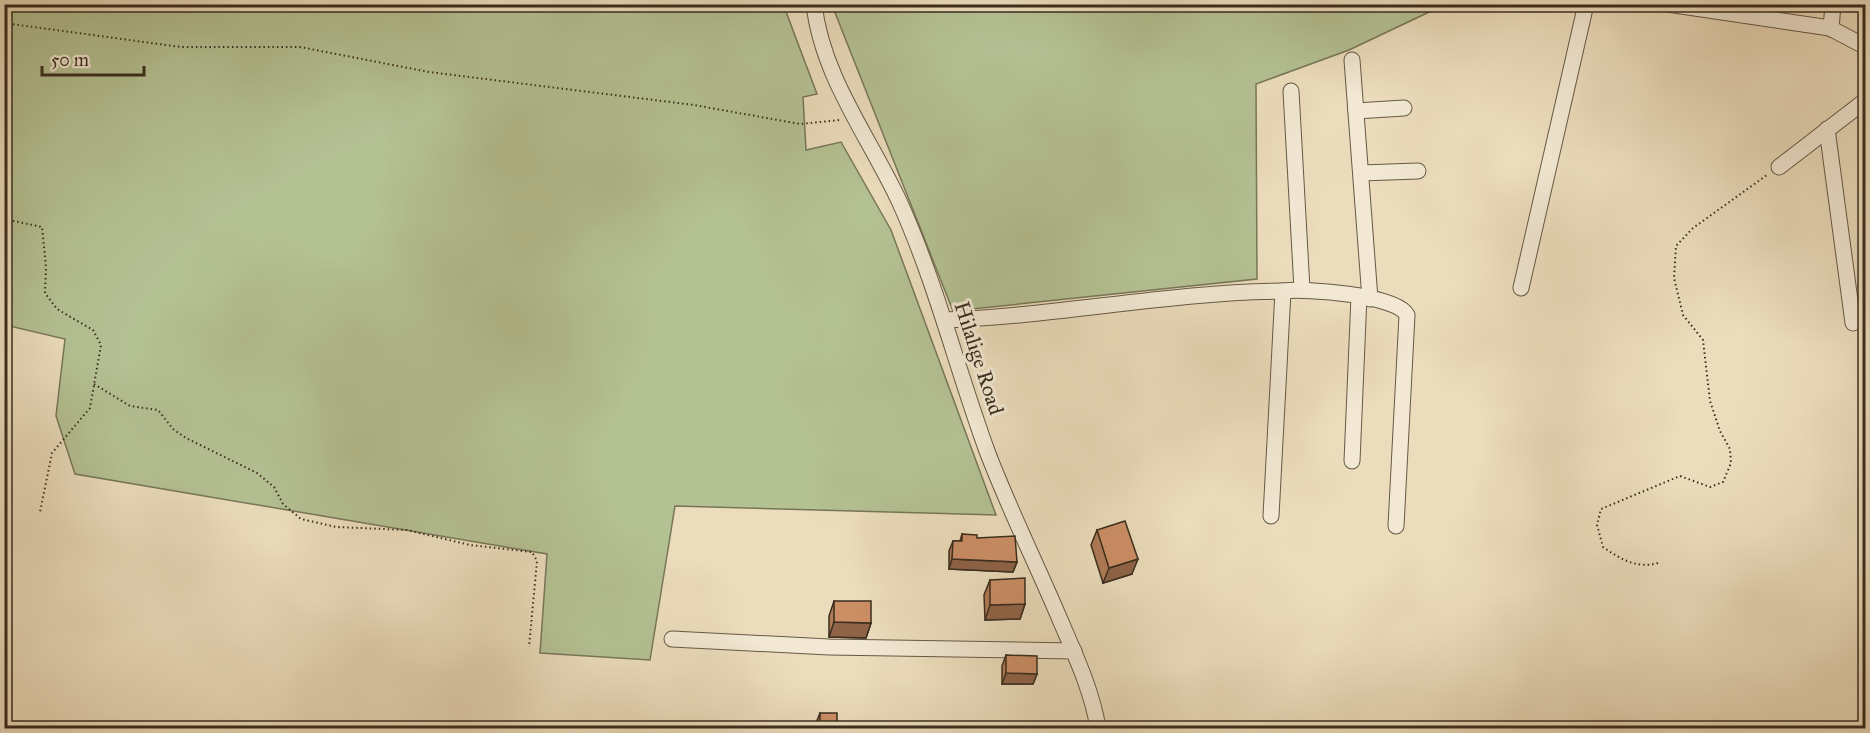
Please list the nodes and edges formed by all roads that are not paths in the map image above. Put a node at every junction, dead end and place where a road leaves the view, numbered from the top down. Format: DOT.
graph roads {
  1 [pos="814,4"];
  2 [pos="1586,4"];
  3 [pos="1668,4"];
  4 [pos="1833,4"];
  5 [pos="1831,29"];
  6 [pos="1866,47"];
  7 [pos="1352,60"];
  8 [pos="1291,91"];
  9 [pos="1866,100"];
  10 [pos="1404,108"];
  11 [pos="1356,111"];
  12 [pos="1827,129"];
  13 [pos="1779,166"];
  14 [pos="1418,171"];
  15 [pos="1361,173"];
  16 [pos="1521,288"];
  17 [pos="1302,289"];
  18 [pos="1283,291"];
  19 [pos="1364,298"];
  20 [pos="945,320"];
  21 [pos="1853,323"];
  22 [pos="1352,461"];
  23 [pos="1271,516"];
  24 [pos="1396,526"];
  25 [pos="672,639"];
  26 [pos="1074,651"];
  27 [pos="1098,729"];
  1 -- 20 [label="street, Hilalige Road"];
  2 -- 16 [label="street"];
  3 -- 5 [label="street"];
  4 -- 5 [label="street"];
  5 -- 6 [label="street"];
  7 -- 11 [label="street"];
  8 -- 17 [label="street"];
  9 -- 12 [label="street"];
  10 -- 11 [label="street"];
  11 -- 15 [label="street"];
  12 -- 13 [label="street"];
  12 -- 21 [label="street"];
  14 -- 15 [label="street"];
  15 -- 19 [label="street"];
  17 -- 18 [label="street"];
  17 -- 19 [label="street"];
  18 -- 20 [label="street"];
  18 -- 23 [label="street"];
  19 -- 22 [label="street"];
  19 -- 24 [label="street"];
  20 -- 26 [label="street, Hilalige Road"];
  25 -- 26 [label="street"];
  26 -- 27 [label="street, Hilalige Road"];
}
